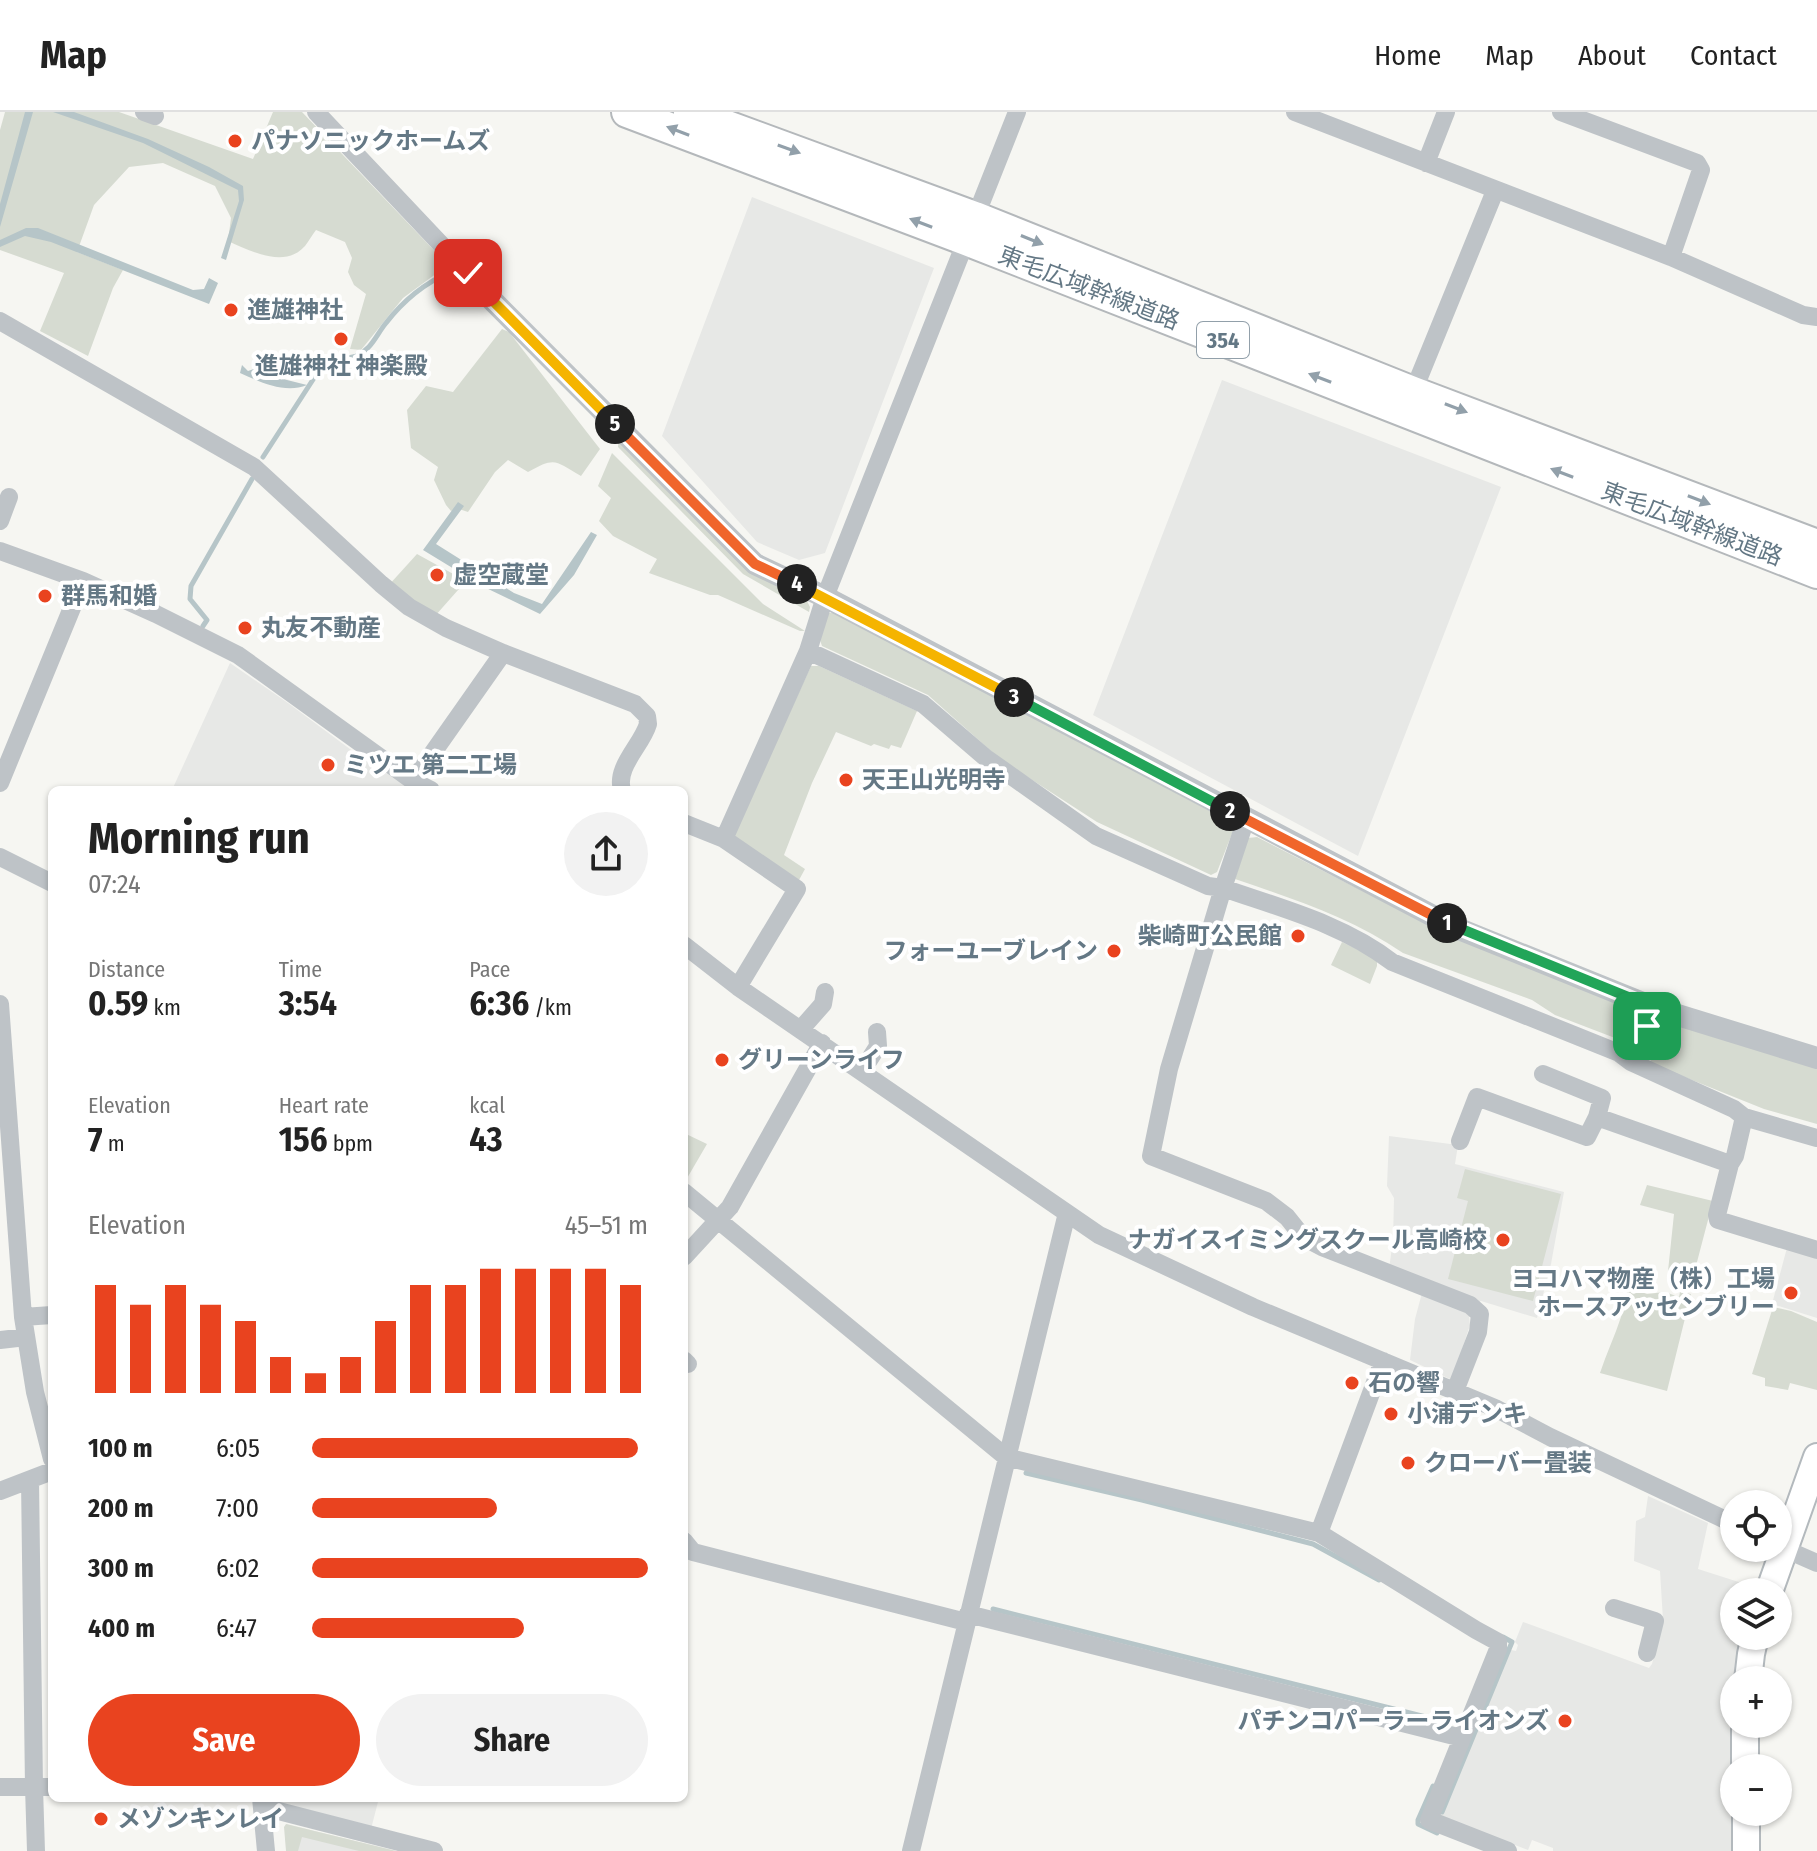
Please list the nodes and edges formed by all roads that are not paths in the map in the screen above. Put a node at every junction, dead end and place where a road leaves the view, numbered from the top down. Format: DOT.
graph roads {
  1 [pos="316,112"];
  2 [pos="627,112"];
  3 [pos="689,112"];
  4 [pos="1017,112"];
  5 [pos="1295,112"];
  6 [pos="1446,112"];
  7 [pos="1561,112"];
  8 [pos="1426,163"];
  9 [pos="1495,191"];
  10 [pos="970,229"];
  11 [pos="1671,257"];
  12 [pos="468,273"];
  13 [pos="1817,317"];
  14 [pos="0,321"];
  15 [pos="1413,392"];
  16 [pos="9,497"];
  17 [pos="0,521"];
  18 [pos="1817,545"];
  19 [pos="0,551"];
  20 [pos="1817,573"];
  21 [pos="83,581"];
  22 [pos="825,597"];
  23 [pos="808,651"];
  24 [pos="503,653"];
  25 [pos="413,781"];
  26 [pos="0,783"];
  27 [pos="423,786"];
  28 [pos="621,786"];
  29 [pos="1246,819"];
  30 [pos="688,825"];
  31 [pos="724,839"];
  32 [pos="0,857"];
  33 [pos="48,881"];
  34 [pos="1223,888"];
  35 [pos="688,948"];
  36 [pos="738,987"];
  37 [pos="825,992"];
  38 [pos="0,1004"];
  39 [pos="1655,1008"];
  40 [pos="801,1029"];
  41 [pos="877,1032"];
  42 [pos="822,1043"];
  43 [pos="1817,1058"];
  44 [pos="1631,1062"];
  45 [pos="862,1071"];
  46 [pos="1543,1074"];
  47 [pos="1597,1117"];
  48 [pos="1744,1117"];
  49 [pos="1817,1138"];
  50 [pos="1460,1141"];
  51 [pos="5,1143"];
  52 [pos="1730,1164"];
  53 [pos="688,1195"];
  54 [pos="1067,1213"];
  55 [pos="718,1221"];
  56 [pos="8,1225"];
  57 [pos="1817,1250"];
  58 [pos="688,1253"];
  59 [pos="48,1315"];
  60 [pos="23,1317"];
  61 [pos="26,1337"];
  62 [pos="0,1340"];
  63 [pos="1383,1361"];
  64 [pos="1455,1391"];
  65 [pos="48,1443"];
  66 [pos="1006,1457"];
  67 [pos="1817,1457"];
  68 [pos="48,1473"];
  69 [pos="30,1480"];
  70 [pos="0,1491"];
  71 [pos="1720,1517"];
  72 [pos="1792,1520"];
  73 [pos="1319,1533"];
  74 [pos="688,1548"];
  75 [pos="1792,1552"];
  76 [pos="1817,1563"];
  77 [pos="1614,1608"];
  78 [pos="967,1618"];
  79 [pos="1647,1653"];
  80 [pos="1462,1738"];
  81 [pos="0,1787"];
  82 [pos="43,1787"];
  83 [pos="262,1803"];
  84 [pos="1746,1826"];
  85 [pos="36,1851"];
  86 [pos="266,1851"];
  87 [pos="434,1851"];
  88 [pos="911,1851"];
  89 [pos="1508,1851"];
  90 [pos="1746,1851"];
  1 -- 12 [label="street"];
  10 -- 2 [label="highway, 東毛広域幹線道路 / 354, one-way"];
  3 -- 10 [label="highway, 東毛広域幹線道路 / 354, one-way"];
  4 -- 10 [label="street"];
  5 -- 8 [label="street"];
  6 -- 8 [label="street"];
  7 -- 11 [label="street"];
  8 -- 9 [label="street"];
  9 -- 11 [label="street"];
  9 -- 15 [label="street"];
  10 -- 15 [label="highway, 東毛広域幹線道路 / 354, one-way"];
  20 -- 10 [label="highway, 東毛広域幹線道路 / 354, one-way"];
  10 -- 22 [label="street"];
  11 -- 13 [label="street"];
  12 -- 22 [label="street"];
  14 -- 24 [label="street"];
  15 -- 18 [label="highway, 東毛広域幹線道路 / 354, one-way"];
  16 -- 17 [label="street"];
  19 -- 21 [label="street"];
  21 -- 25 [label="street"];
  21 -- 26 [label="street"];
  22 -- 23 [label="street"];
  22 -- 29 [label="street"];
  23 -- 31 [label="street"];
  23 -- 34 [label="street"];
  24 -- 25 [label="street"];
  24 -- 28 [label="street"];
  25 -- 27 [label="street"];
  29 -- 34 [label="street"];
  29 -- 39 [label="street"];
  30 -- 31 [label="street"];
  31 -- 36 [label="street"];
  32 -- 33 [label="street"];
  34 -- 44 [label="street"];
  34 -- 64 [label="street"];
  35 -- 36 [label="street"];
  36 -- 40 [label="street"];
  37 -- 40 [label="street"];
  38 -- 51 [label="street"];
  39 -- 43 [label="street"];
  39 -- 44 [label="street"];
  40 -- 42 [label="street"];
  41 -- 45 [label="street"];
  42 -- 45 [label="street"];
  42 -- 55 [label="street"];
  44 -- 48 [label="street"];
  45 -- 54 [label="street"];
  46 -- 47 [label="street"];
  47 -- 50 [label="street"];
  47 -- 52 [label="street"];
  48 -- 49 [label="street"];
  48 -- 52 [label="street"];
  51 -- 56 [label="street"];
  52 -- 57 [label="street"];
  53 -- 55 [label="street"];
  54 -- 63 [label="street"];
  54 -- 66 [label="street"];
  55 -- 58 [label="street"];
  55 -- 66 [label="street"];
  56 -- 60 [label="street"];
  59 -- 60 [label="street"];
  60 -- 61 [label="street"];
  61 -- 62 [label="street"];
  61 -- 65 [label="street"];
  63 -- 64 [label="street"];
  63 -- 73 [label="street"];
  64 -- 71 [label="street"];
  66 -- 73 [label="street"];
  66 -- 78 [label="street"];
  67 -- 72 [label="main road"];
  68 -- 69 [label="street"];
  69 -- 70 [label="street"];
  69 -- 82 [label="street"];
  73 -- 80 [label="street"];
  74 -- 78 [label="street"];
  75 -- 76 [label="street"];
  77 -- 79 [label="street"];
  78 -- 80 [label="street"];
  78 -- 88 [label="street"];
  80 -- 89 [label="street"];
  81 -- 82 [label="street"];
  82 -- 85 [label="street"];
  83 -- 86 [label="street"];
  83 -- 87 [label="street"];
  84 -- 90 [label="main road"];
}
